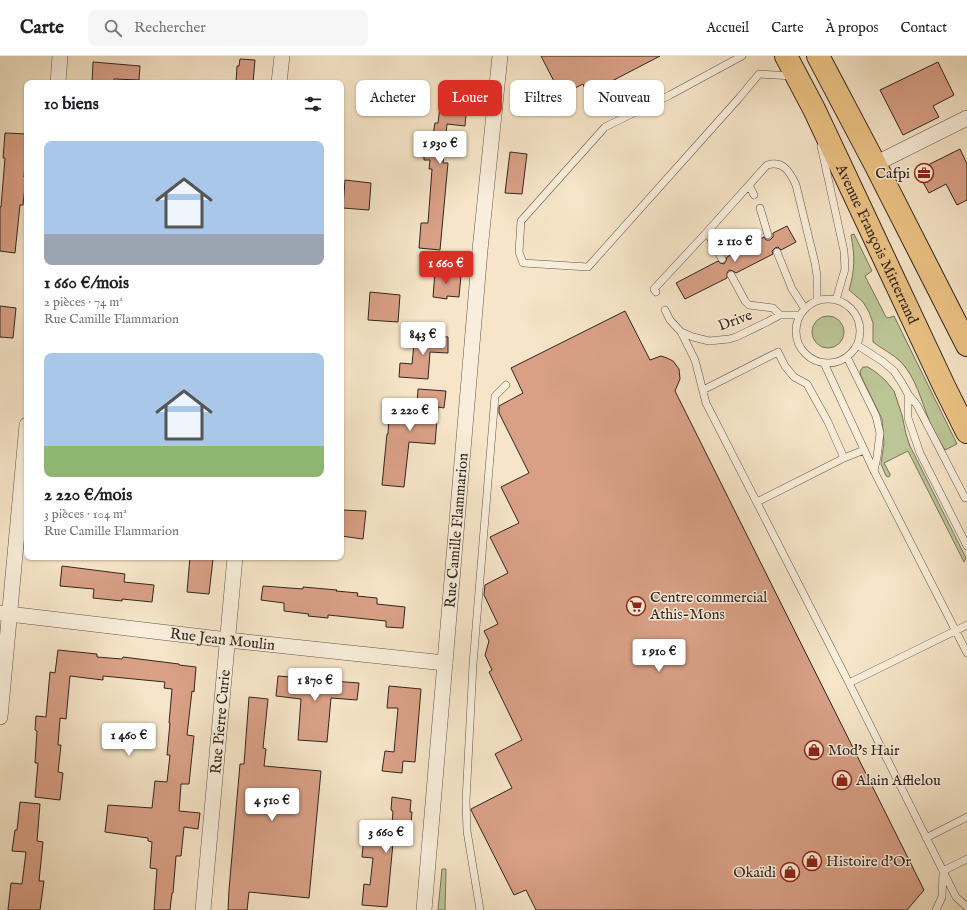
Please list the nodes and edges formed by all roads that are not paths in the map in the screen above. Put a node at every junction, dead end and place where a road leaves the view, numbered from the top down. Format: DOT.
graph roads {
  1 [pos="60,56"];
  2 [pos="282,56"];
  3 [pos="500,56"];
  4 [pos="742,56"];
  5 [pos="786,56"];
  6 [pos="818,56"];
  7 [pos="796,76"];
  8 [pos="58,80"];
  9 [pos="280,80"];
  10 [pos="814,110"];
  11 [pos="967,118"];
  12 [pos="875,164"];
  13 [pos="749,185"];
  14 [pos="754,195"];
  15 [pos="760,208"];
  16 [pos="707,232"];
  17 [pos="768,235"];
  18 [pos="777,252"];
  19 [pos="722,259"];
  20 [pos="731,275"];
  21 [pos="655,290"];
  22 [pos="836,300"];
  23 [pos="817,301"];
  24 [pos="805,308"];
  25 [pos="665,310"];
  26 [pos="780,314"];
  27 [pos="800,316"];
  28 [pos="681,332"];
  29 [pos="857,345"];
  30 [pos="967,345"];
  31 [pos="847,357"];
  32 [pos="824,363"];
  33 [pos="506,385"];
  34 [pos="702,390"];
  35 [pos="908,394"];
  36 [pos="967,432"];
  37 [pos="864,450"];
  38 [pos="24,451"];
  39 [pos="844,458"];
  40 [pos="874,471"];
  41 [pos="965,498"];
  42 [pos="757,502"];
  43 [pos="967,546"];
  44 [pos="236,560"];
  45 [pos="5,613"];
  46 [pos="967,625"];
  47 [pos="956,631"];
  48 [pos="228,640"];
  49 [pos="967,653"];
  50 [pos="445,663"];
  51 [pos="849,684"];
  52 [pos="0,717"];
  53 [pos="967,817"];
  54 [pos="926,838"];
  55 [pos="967,859"];
  56 [pos="943,871"];
  57 [pos="967,907"];
  58 [pos="203,910"];
  59 [pos="424,910"];
  60 [pos="480,910"];
  61 [pos="936,910"];
  1 -- 8 [label="street"];
  2 -- 9 [label="street"];
  3 -- 50 [label="street, Rue Camille Flammarion"];
  4 -- 7 [label="lane"];
  5 -- 7 [label="main road, Avenue François Mitterrand"];
  6 -- 12 [label="main road"];
  7 -- 10 [label="main road, Avenue François Mitterrand"];
  10 -- 22 [label="lane"];
  10 -- 36 [label="main road, Avenue François Mitterrand"];
  11 -- 12 [label="street"];
  12 -- 30 [label="main road"];
  13 -- 14 [label="lane"];
  13 -- 16 [label="lane"];
  13 -- 23 [label="lane"];
  15 -- 17 [label="lane"];
  16 -- 19 [label="lane"];
  16 -- 21 [label="lane"];
  18 -- 24 [label="lane"];
  20 -- 26 [label="lane"];
  22 -- 23 [label="lane"];
  22 -- 29 [label="lane"];
  23 -- 24 [label="lane"];
  24 -- 27 [label="lane"];
  25 -- 28 [label="lane"];
  26 -- 27 [label="lane"];
  26 -- 28 [label="lane, Drive"];
  27 -- 32 [label="lane"];
  28 -- 34 [label="lane"];
  29 -- 31 [label="lane"];
  29 -- 35 [label="lane"];
  31 -- 32 [label="lane"];
  31 -- 40 [label="lane"];
  32 -- 37 [label="lane"];
  33 -- 60 [label="lane"];
  34 -- 39 [label="lane"];
  34 -- 42 [label="lane"];
  35 -- 41 [label="lane"];
  35 -- 43 [label="lane"];
  37 -- 39 [label="lane"];
  37 -- 40 [label="lane"];
  38 -- 45 [label="street"];
  39 -- 42 [label="lane"];
  40 -- 47 [label="lane"];
  42 -- 51 [label="lane"];
  44 -- 48 [label="street, Rue Pierre Curie"];
  45 -- 48 [label="street, Rue Jean Moulin"];
  45 -- 52 [label="street"];
  46 -- 47 [label="lane"];
  47 -- 49 [label="lane"];
  47 -- 51 [label="lane"];
  48 -- 50 [label="street, Rue Jean Moulin"];
  48 -- 58 [label="street, Rue Pierre Curie"];
  50 -- 59 [label="street, Rue Camille Flammarion"];
  51 -- 54 [label="lane"];
  53 -- 54 [label="lane"];
  54 -- 56 [label="lane"];
  55 -- 56 [label="lane"];
  56 -- 57 [label="lane"];
  56 -- 61 [label="lane"];
}
